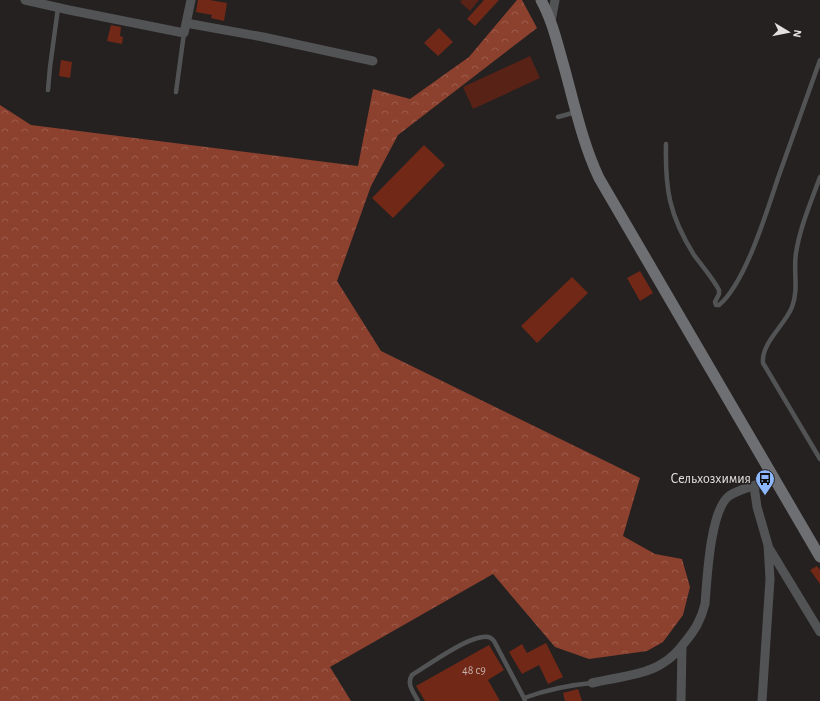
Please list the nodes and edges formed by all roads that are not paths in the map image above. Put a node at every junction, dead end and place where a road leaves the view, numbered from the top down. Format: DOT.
graph roads {
  1 [pos="25,0"];
  2 [pos="190,0"];
  3 [pos="541,0"];
  4 [pos="555,0"];
  5 [pos="58,8"];
  6 [pos="551,22"];
  7 [pos="186,23"];
  8 [pos="184,33"];
  9 [pos="820,60"];
  10 [pos="373,61"];
  11 [pos="48,90"];
  12 [pos="176,92"];
  13 [pos="576,111"];
  14 [pos="558,116"];
  15 [pos="666,144"];
  16 [pos="820,177"];
  17 [pos="820,459"];
  18 [pos="774,478"];
  19 [pos="754,486"];
  20 [pos="768,545"];
  21 [pos="820,557"];
  22 [pos="820,632"];
  23 [pos="682,646"];
  24 [pos="592,683"];
  25 [pos="524,699"];
  26 [pos="418,701"];
  27 [pos="681,701"];
  28 [pos="762,701"];
  1 -- 5 [label="street"];
  2 -- 7 [label="street"];
  3 -- 6 [label="main road"];
  4 -- 6 [label="street"];
  5 -- 8 [label="street"];
  5 -- 11 [label="lane"];
  6 -- 13 [label="main road"];
  7 -- 8 [label="street"];
  7 -- 10 [label="street"];
  8 -- 12 [label="lane"];
  9 -- 15 [label="lane"];
  13 -- 14 [label="lane"];
  13 -- 18 [label="main road"];
  16 -- 17 [label="lane"];
  18 -- 19 [label="street"];
  18 -- 21 [label="main road"];
  19 -- 20 [label="street"];
  19 -- 23 [label="street"];
  20 -- 22 [label="street"];
  20 -- 28 [label="street"];
  23 -- 24 [label="street"];
  23 -- 27 [label="street"];
  24 -- 25 [label="lane"];
  25 -- 26 [label="lane"];
}
